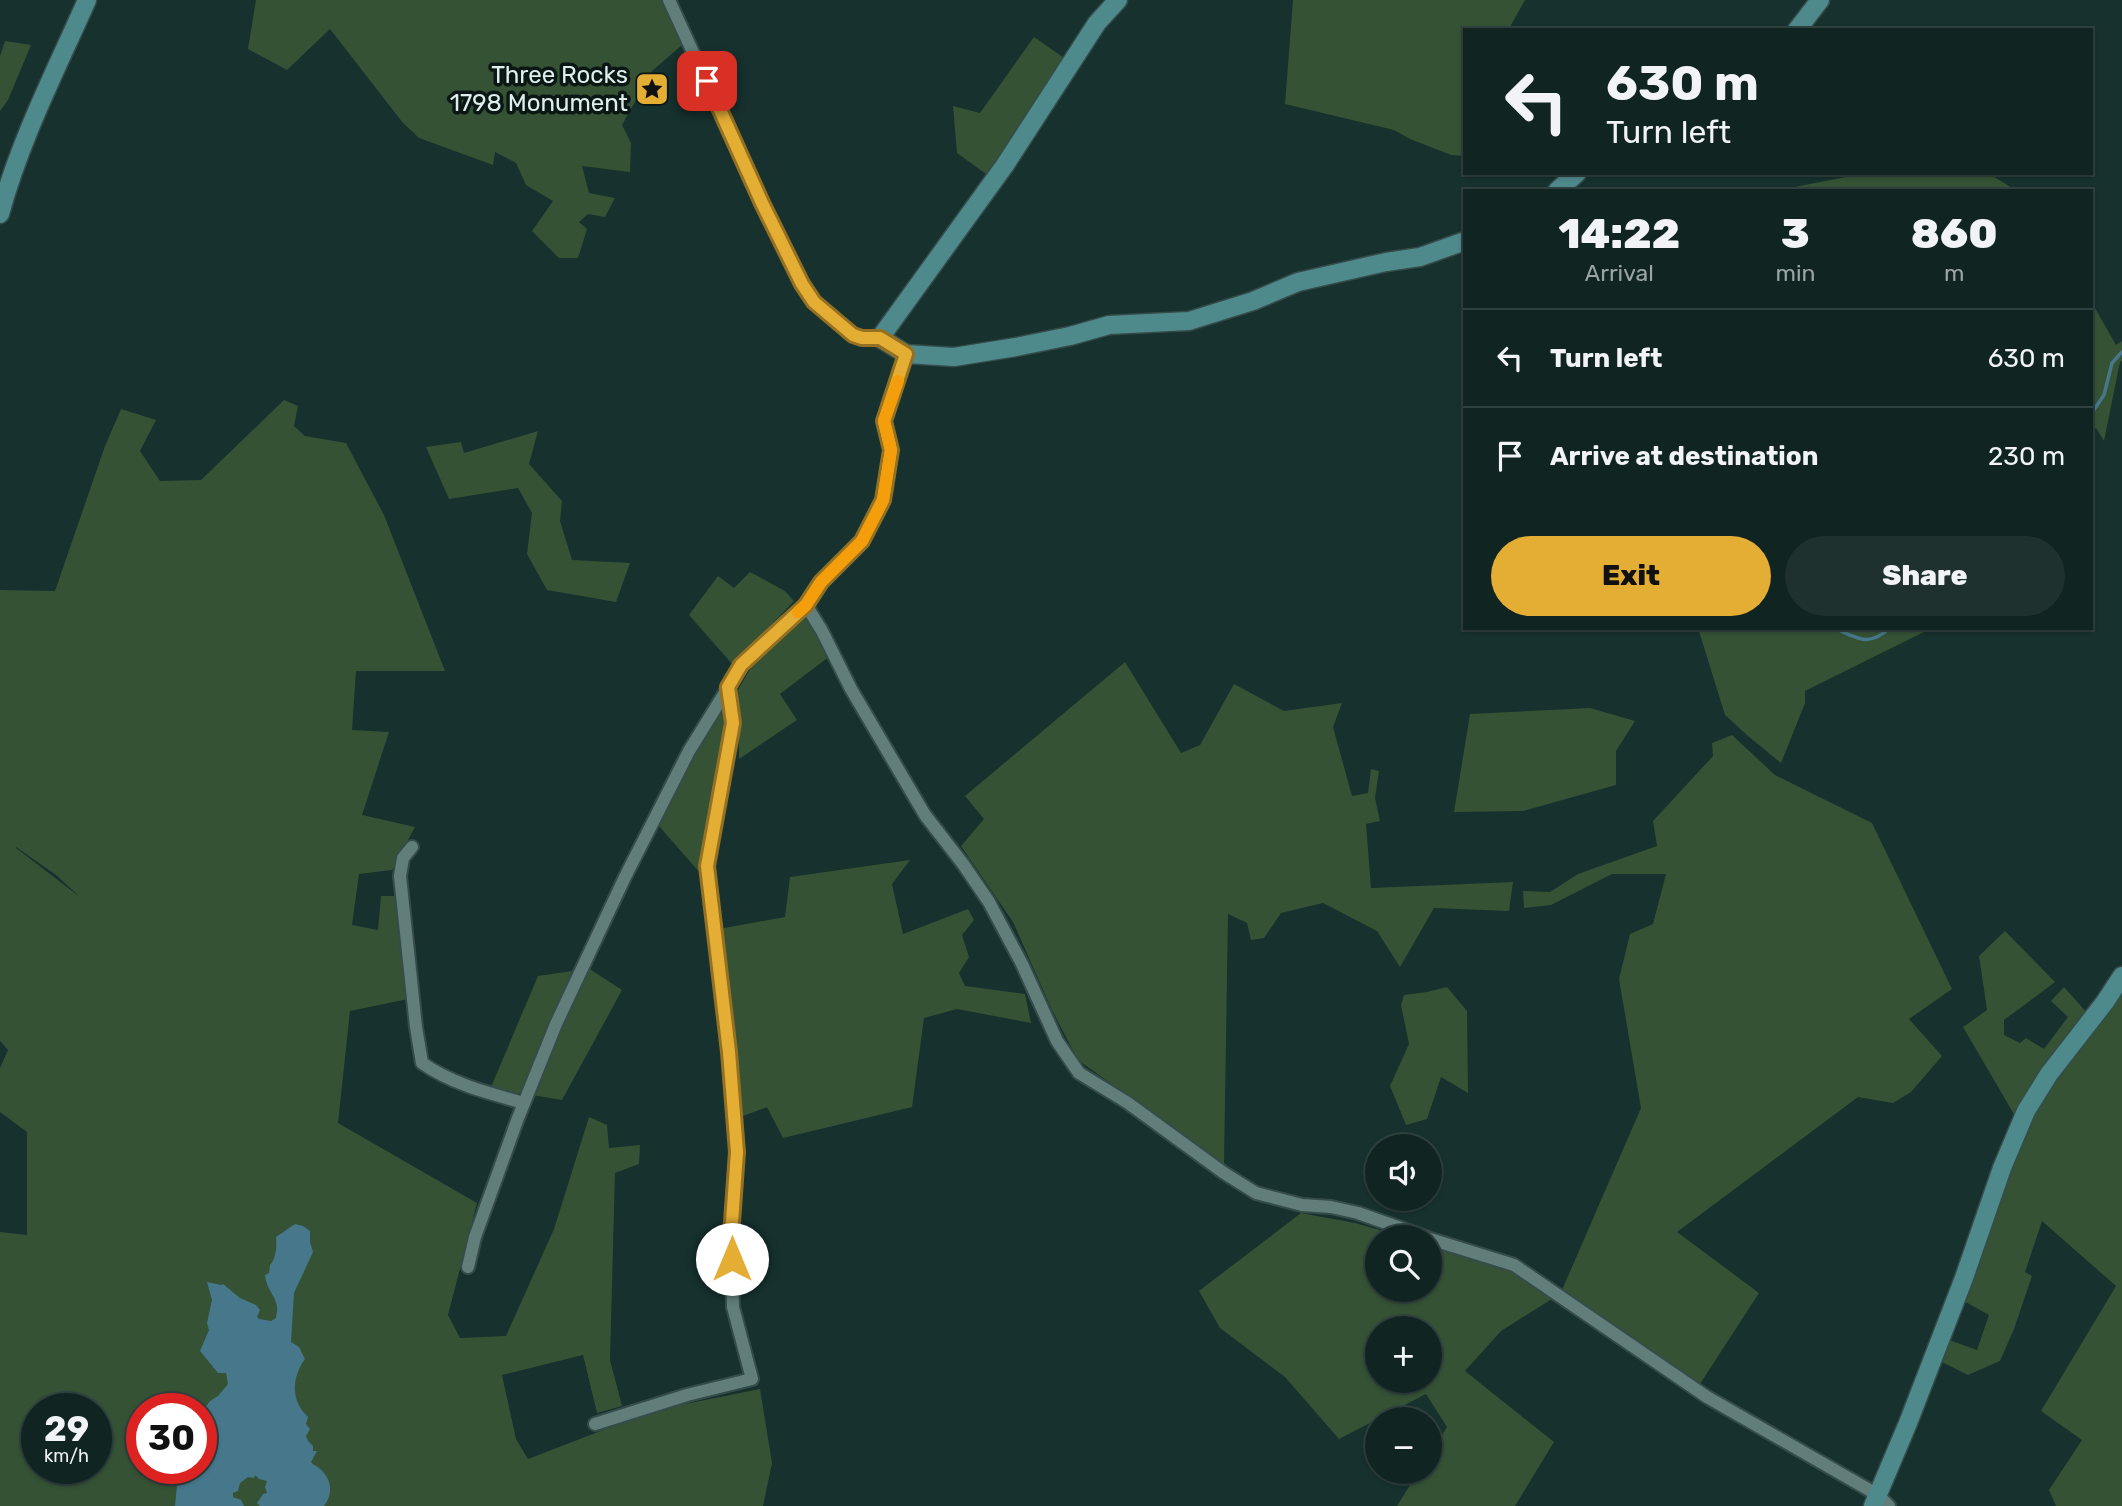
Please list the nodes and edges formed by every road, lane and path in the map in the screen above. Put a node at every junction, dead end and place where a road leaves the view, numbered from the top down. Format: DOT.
graph roads {
  1 [pos="88,0"];
  2 [pos="669,0"];
  3 [pos="1118,0"];
  4 [pos="1821,0"];
  5 [pos="1799,28"];
  6 [pos="1575,175"];
  7 [pos="1559,189"];
  8 [pos="0,214"];
  9 [pos="1463,242"];
  10 [pos="880,338"];
  11 [pos="906,354"];
  12 [pos="806,605"];
  13 [pos="728,687"];
  14 [pos="412,847"];
  15 [pos="2122,976"];
  16 [pos="523,1104"];
  17 [pos="1392,1225"];
  18 [pos="1442,1242"];
  19 [pos="468,1267"];
  20 [pos="595,1424"];
  21 [pos="1880,1502"];
  1 -- 8 [label="street"];
  2 -- 10 [label="street"];
  3 -- 10 [label="street"];
  4 -- 5 [label="street"];
  6 -- 7 [label="street"];
  9 -- 11 [label="street"];
  10 -- 11 [label="street"];
  11 -- 12 [label="street"];
  12 -- 13 [label="street"];
  12 -- 17 [label="street"];
  13 -- 16 [label="street"];
  13 -- 20 [label="street"];
  14 -- 16 [label="street"];
  15 -- 21 [label="street"];
  16 -- 19 [label="street"];
  18 -- 21 [label="street"];
}
